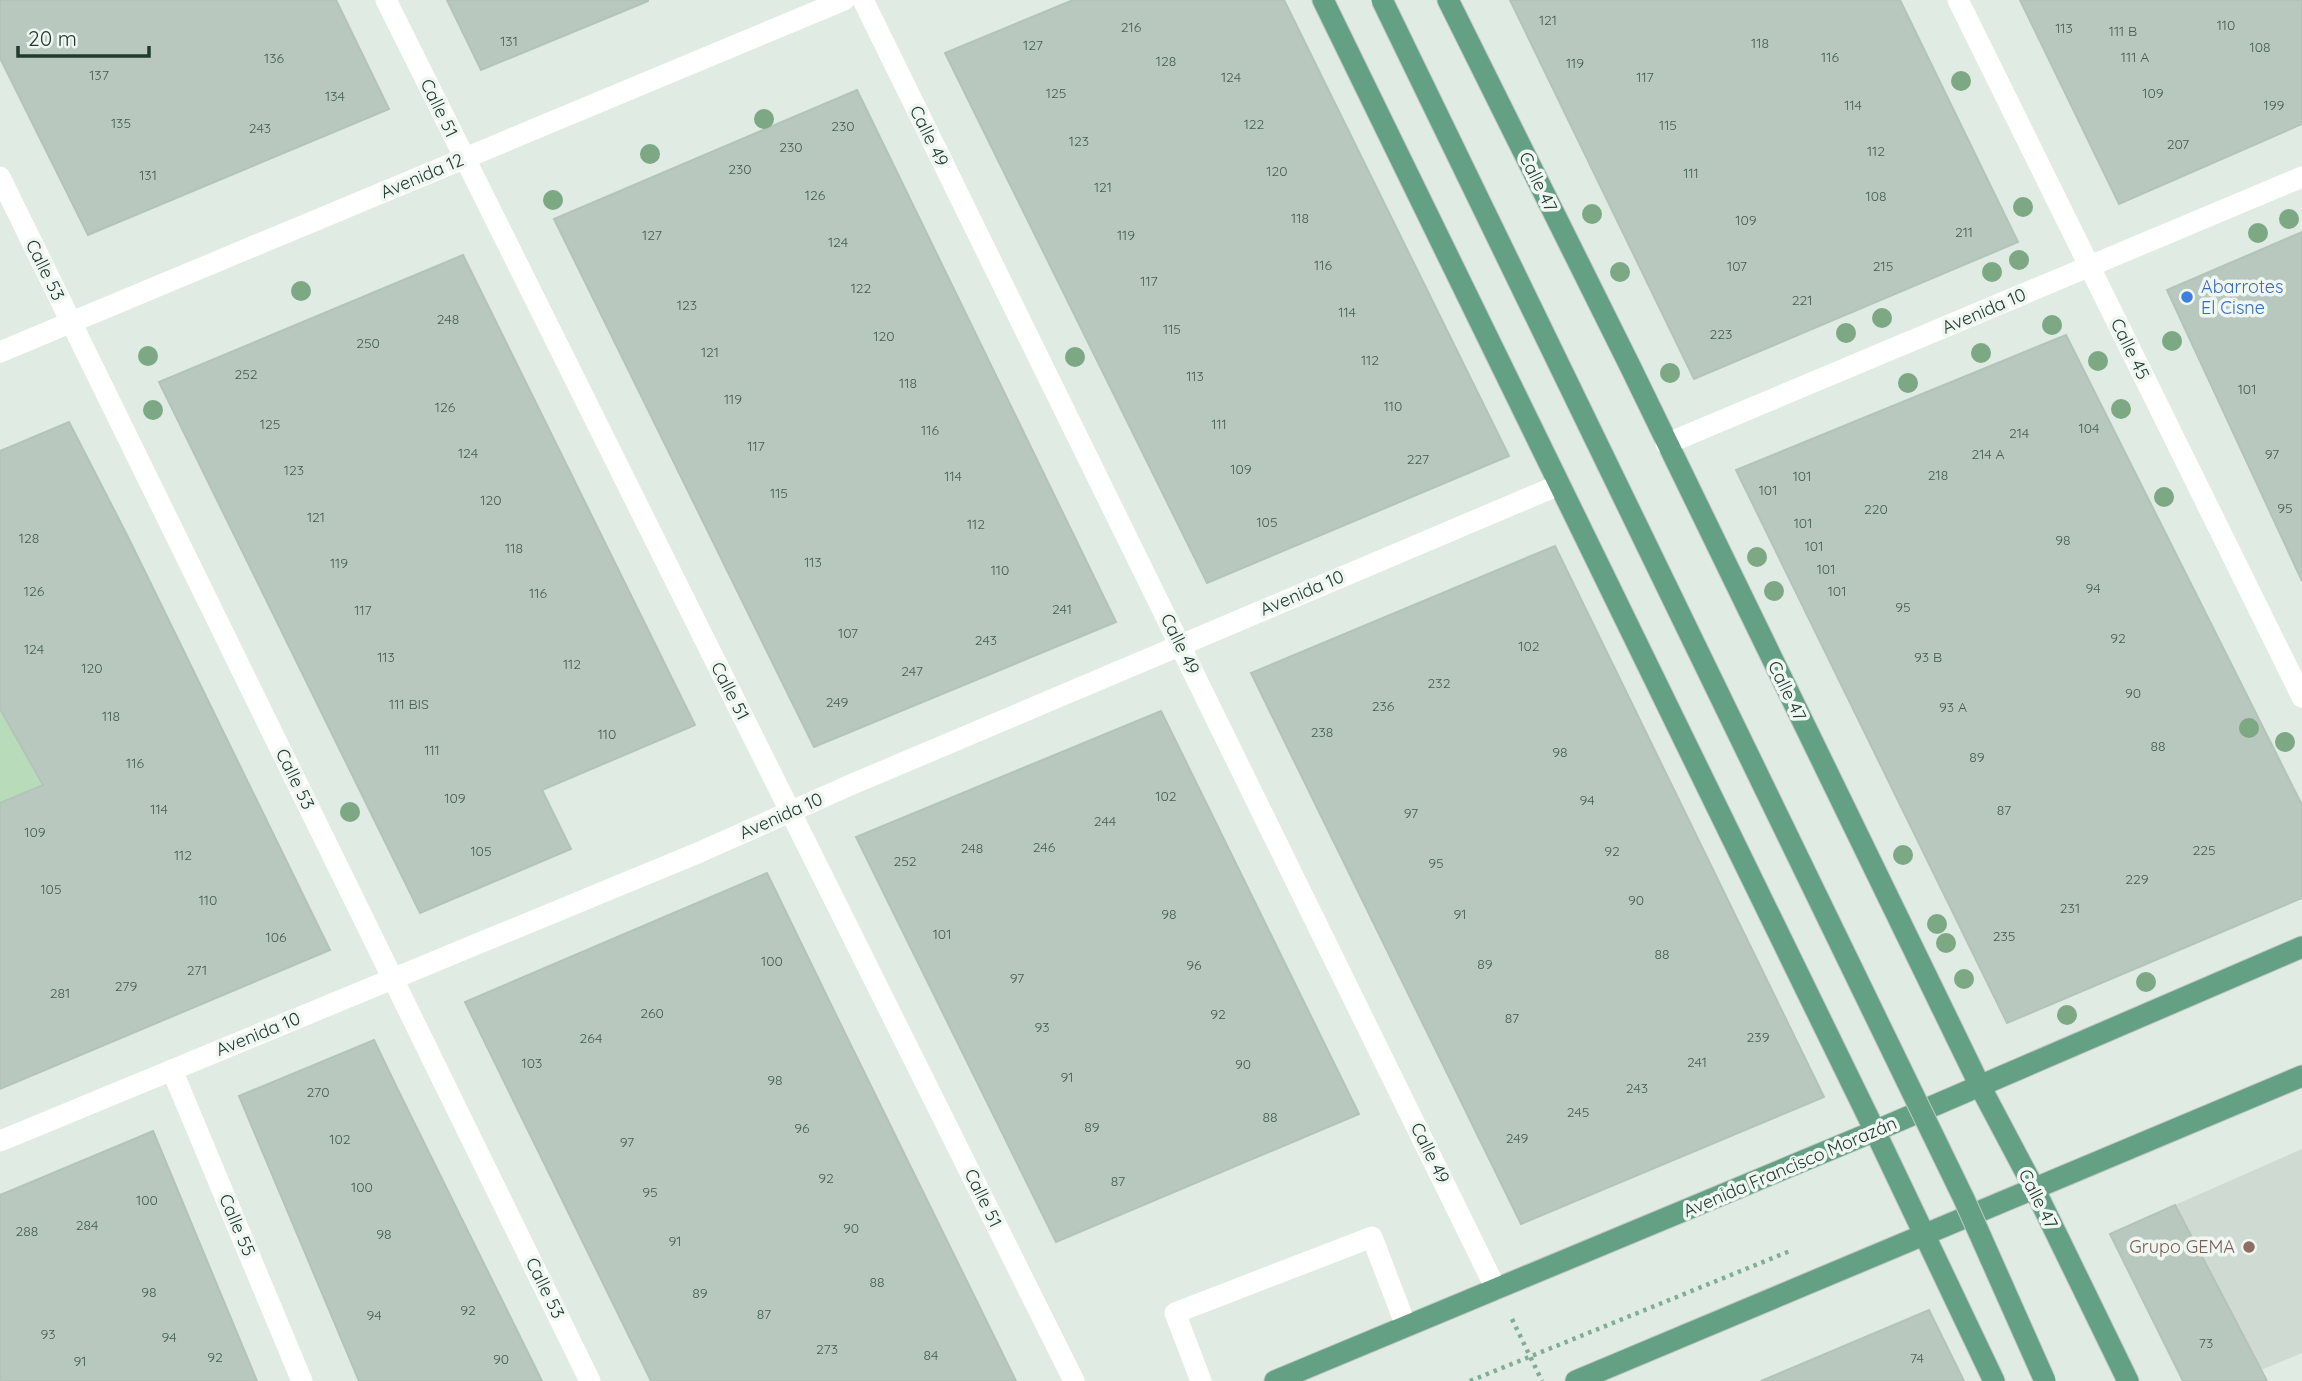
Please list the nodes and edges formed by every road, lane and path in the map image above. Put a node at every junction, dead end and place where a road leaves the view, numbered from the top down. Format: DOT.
graph roads {
  1 [pos="386,0"];
  2 [pos="844,0"];
  3 [pos="863,0"];
  4 [pos="1322,0"];
  5 [pos="1382,0"];
  6 [pos="1448,0"];
  7 [pos="1958,0"];
  8 [pos="464,159"];
  9 [pos="0,177"];
  10 [pos="2302,177"];
  11 [pos="2090,266"];
  12 [pos="71,322"];
  13 [pos="0,352"];
  14 [pos="1666,444"];
  15 [pos="1559,485"];
  16 [pos="1180,645"];
  17 [pos="2302,697"];
  18 [pos="790,811"];
  19 [pos="2302,947"];
  20 [pos="393,978"];
  21 [pos="172,1070"];
  22 [pos="2302,1076"];
  23 [pos="1980,1086"];
  24 [pos="1875,1131"];
  25 [pos="0,1140"];
  26 [pos="2034,1188"];
  27 [pos="1924,1235"];
  28 [pos="1496,1289"];
  29 [pos="1406,1326"];
  30 [pos="302,1381"];
  31 [pos="590,1381"];
  32 [pos="1074,1381"];
  33 [pos="1201,1381"];
  34 [pos="1275,1381"];
  35 [pos="1542,1381"];
  36 [pos="1576,1381"];
  37 [pos="1994,1381"];
  38 [pos="2045,1381"];
  39 [pos="2128,1381"];
  1 -- 8 [label="street, Calle 51"];
  2 -- 8 [label="street, Avenida 12"];
  3 -- 16 [label="street, Calle 49"];
  4 -- 15 [label="main road"];
  5 -- 38 [label="main road, bridge"];
  6 -- 14 [label="main road, Calle 47"];
  7 -- 11 [label="street, Calle 45"];
  8 -- 12 [label="street, Avenida 12"];
  8 -- 18 [label="street, Calle 51"];
  9 -- 12 [label="street, Calle 53"];
  10 -- 11 [label="street, Avenida 10"];
  11 -- 14 [label="street, Avenida 10"];
  11 -- 17 [label="street, Calle 45"];
  12 -- 13 [label="street, Avenida 12"];
  12 -- 20 [label="street, Calle 53"];
  14 -- 23 [label="main road, Calle 47"];
  15 -- 16 [label="street, Avenida 10"];
  15 -- 24 [label="main road"];
  16 -- 18 [label="street, Avenida 10"];
  16 -- 28 [label="street, Calle 49"];
  18 -- 20 [label="street, Avenida 10"];
  18 -- 32 [label="street, Calle 51"];
  19 -- 23 [label="main road, Avenida Francisco Morazán"];
  20 -- 21 [label="street, Avenida 10"];
  20 -- 31 [label="street, Calle 53"];
  21 -- 25 [label="street, Avenida 10"];
  21 -- 30 [label="street, Calle 55"];
  22 -- 26 [label="main road"];
  23 -- 24 [label="main road, Avenida Francisco Morazán"];
  23 -- 26 [label="main road, Calle 47"];
  24 -- 27 [label="main road"];
  24 -- 28 [label="main road, Avenida Francisco Morazán"];
  26 -- 27 [label="main road"];
  26 -- 39 [label="main road, Calle 47"];
  27 -- 36 [label="main road"];
  27 -- 37 [label="main road"];
  28 -- 29 [label="main road, Avenida Francisco Morazán"];
  28 -- 35 [label="path"];
  29 -- 33 [label="street"];
  29 -- 34 [label="main road, Avenida Francisco Morazán"];
}
